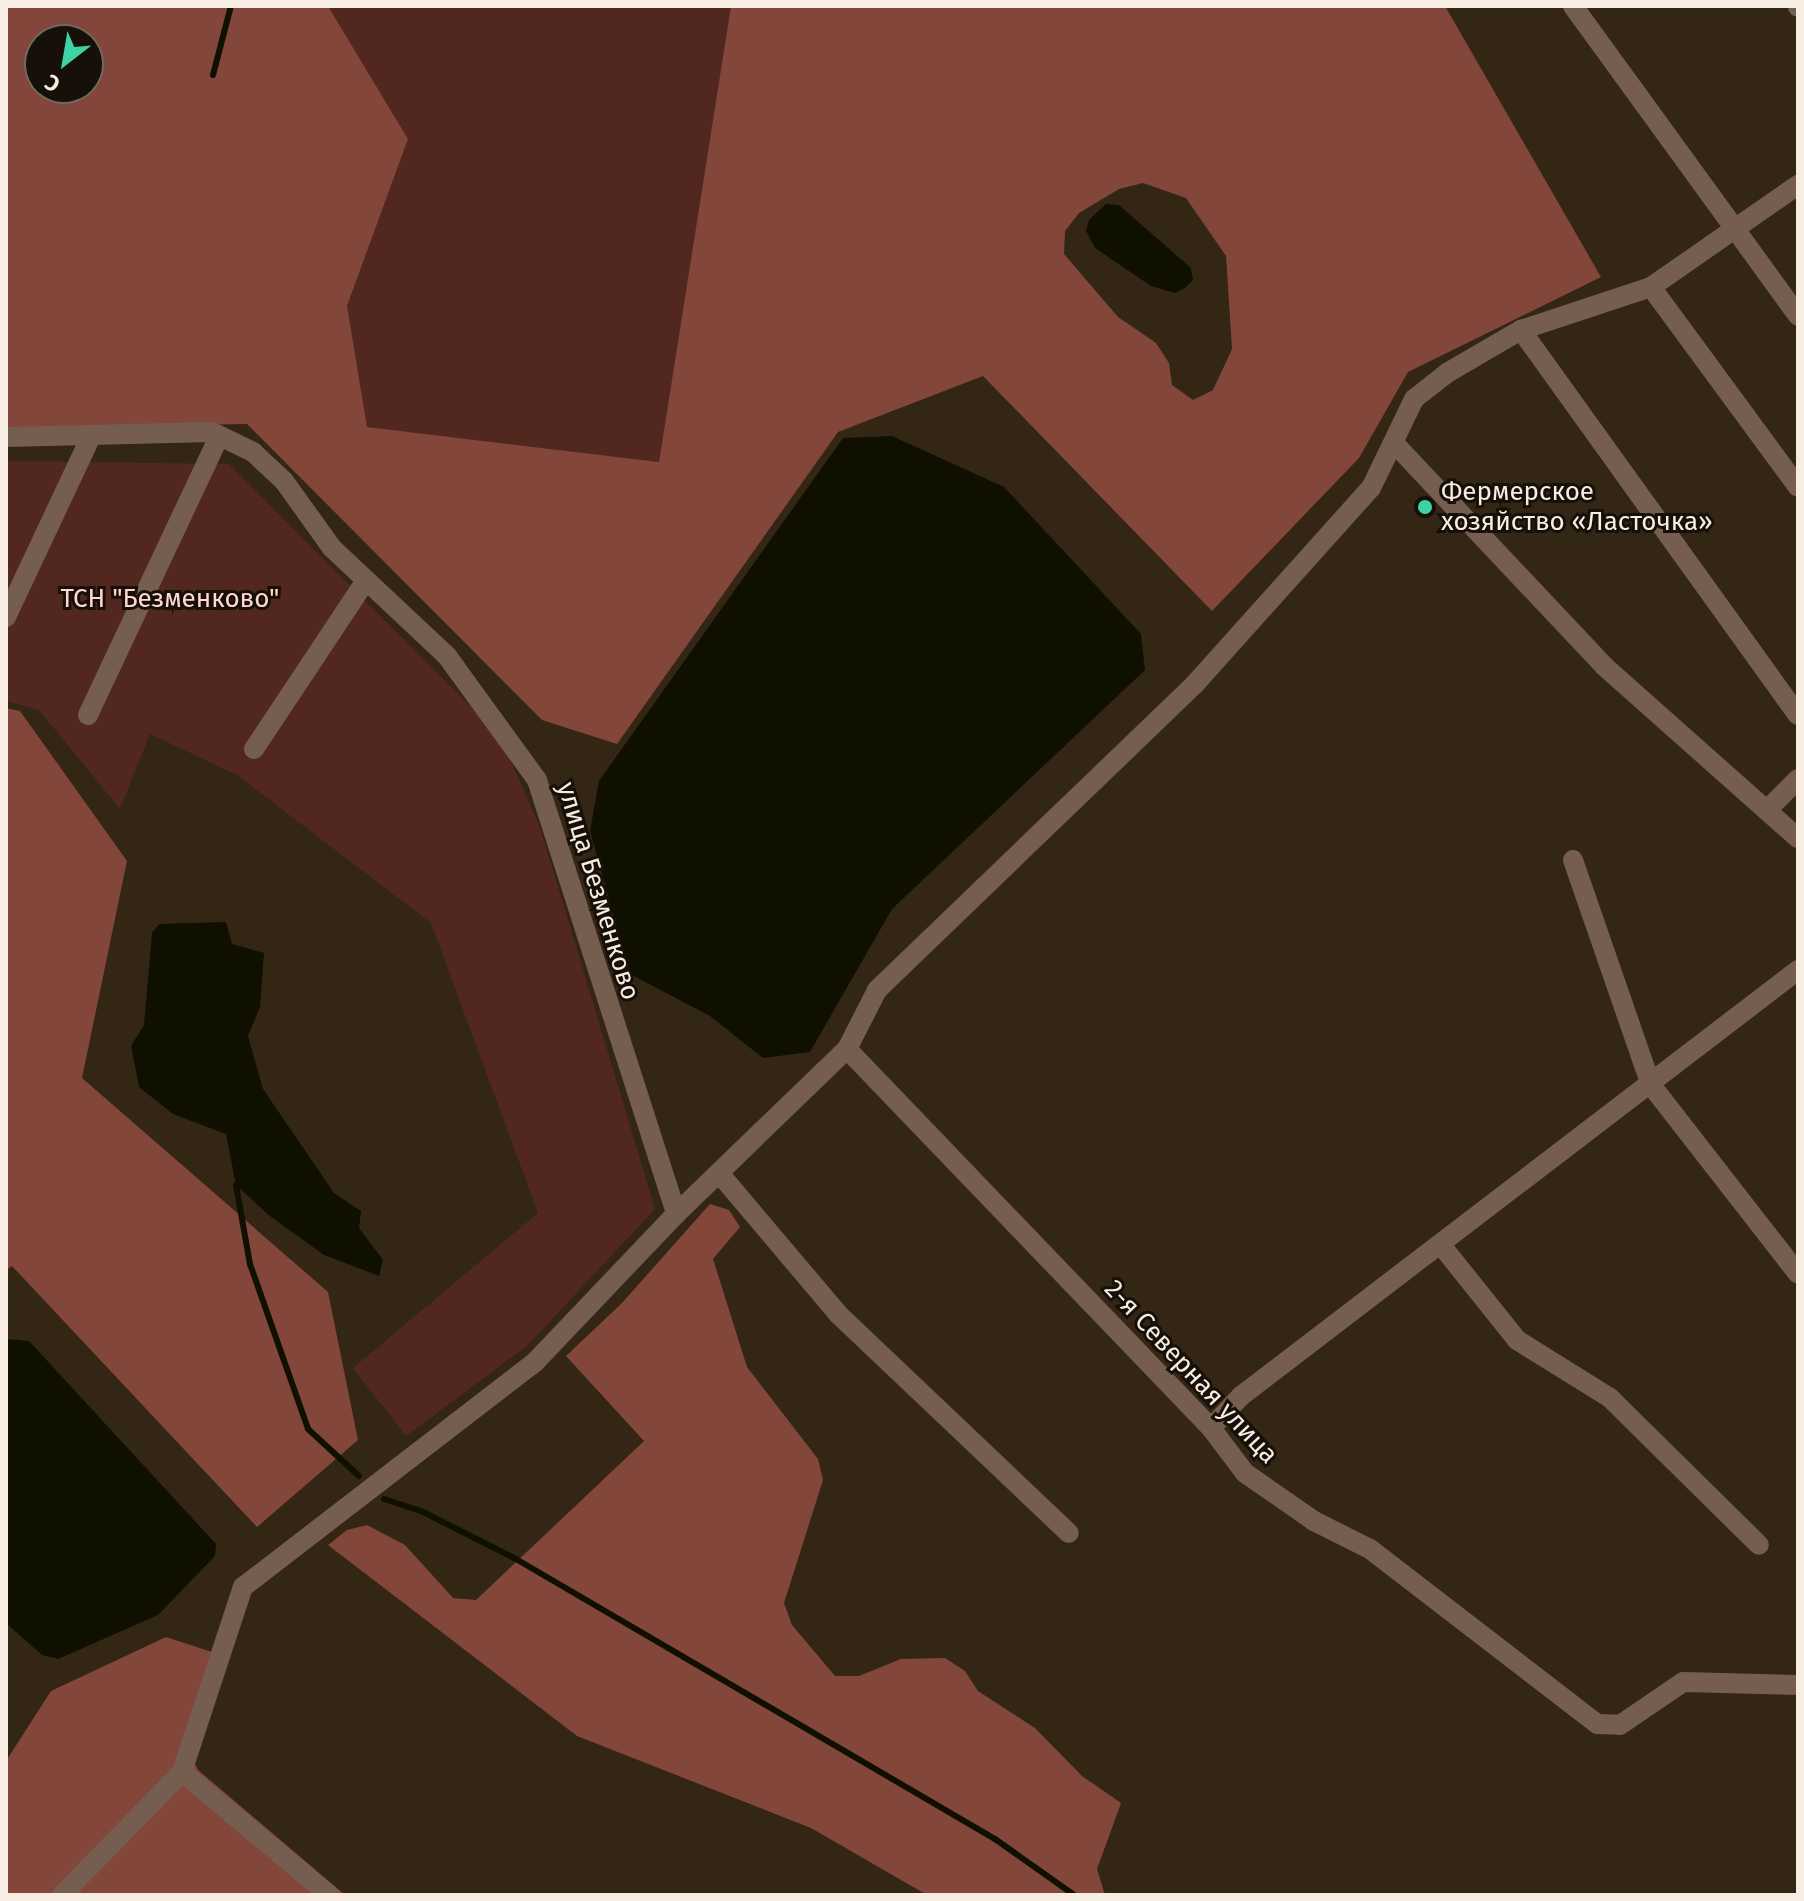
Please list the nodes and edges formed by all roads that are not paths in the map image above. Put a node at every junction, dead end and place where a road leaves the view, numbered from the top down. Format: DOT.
graph roads {
  1 [pos="1573,6"];
  2 [pos="1798,185"];
  3 [pos="1737,231"];
  4 [pos="1651,287"];
  5 [pos="1798,316"];
  6 [pos="1521,330"];
  7 [pos="91,436"];
  8 [pos="219,436"];
  9 [pos="6,437"];
  10 [pos="1394,443"];
  11 [pos="1798,487"];
  12 [pos="365,582"];
  13 [pos="6,617"];
  14 [pos="88,715"];
  15 [pos="1798,715"];
  16 [pos="254,749"];
  17 [pos="1798,779"];
  18 [pos="1767,810"];
  19 [pos="1798,838"];
  20 [pos="1573,860"];
  21 [pos="1798,970"];
  22 [pos="847,1049"];
  23 [pos="1651,1085"];
  24 [pos="719,1173"];
  25 [pos="676,1214"];
  26 [pos="1441,1245"];
  27 [pos="1795,1264"];
  28 [pos="1211,1428"];
  29 [pos="1069,1533"];
  30 [pos="1759,1545"];
  31 [pos="1798,1685"];
  32 [pos="182,1772"];
  33 [pos="62,1895"];
  34 [pos="329,1895"];
  1 -- 3 [label="street"];
  2 -- 3 [label="street"];
  3 -- 4 [label="street"];
  3 -- 5 [label="street"];
  4 -- 6 [label="street"];
  4 -- 11 [label="street"];
  6 -- 10 [label="street"];
  6 -- 15 [label="street"];
  7 -- 8 [label="street, улица Безменково"];
  7 -- 9 [label="street, улица Безменково"];
  7 -- 13 [label="street"];
  8 -- 12 [label="street, улица Безменково"];
  8 -- 14 [label="street"];
  10 -- 18 [label="street"];
  10 -- 22 [label="street"];
  12 -- 16 [label="street"];
  12 -- 25 [label="street, улица Безменково"];
  17 -- 18 [label="street"];
  18 -- 19 [label="street"];
  20 -- 23 [label="street"];
  21 -- 23 [label="street"];
  22 -- 24 [label="street"];
  22 -- 28 [label="street, 2-я Северная улица"];
  23 -- 26 [label="street"];
  23 -- 27 [label="street"];
  24 -- 25 [label="street"];
  24 -- 29 [label="street"];
  25 -- 32 [label="street"];
  26 -- 28 [label="street"];
  26 -- 30 [label="street"];
  28 -- 31 [label="street, 2-я Северная улица"];
  32 -- 33 [label="street"];
  32 -- 34 [label="street"];
}
